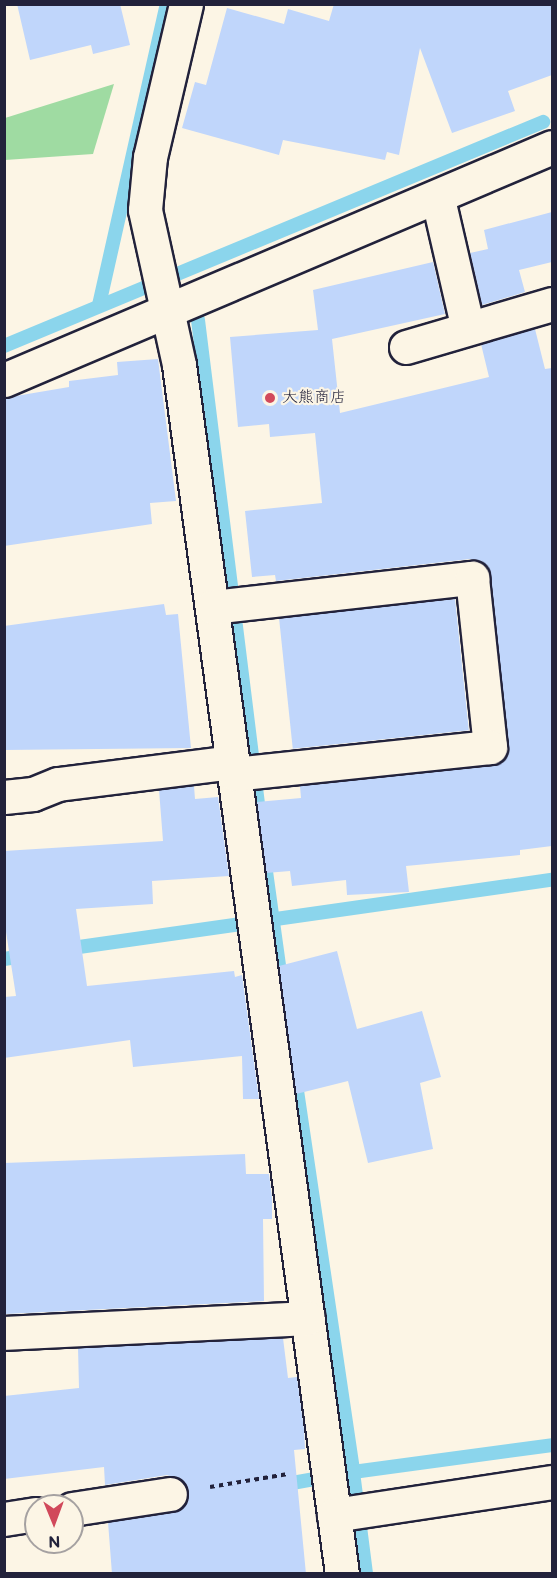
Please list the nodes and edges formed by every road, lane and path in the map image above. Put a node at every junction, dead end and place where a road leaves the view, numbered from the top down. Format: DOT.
graph roads {
  1 [pos="186,4"];
  2 [pos="552,147"];
  3 [pos="438,199"];
  4 [pos="166,303"];
  5 [pos="552,304"];
  6 [pos="466,325"];
  7 [pos="406,347"];
  8 [pos="4,380"];
  9 [pos="226,605"];
  10 [pos="243,770"];
  11 [pos="4,797"];
  12 [pos="308,1318"];
  13 [pos="4,1333"];
  14 [pos="552,1482"];
  15 [pos="341,1493"];
  16 [pos="170,1494"];
  17 [pos="84,1507"];
  18 [pos="24,1516"];
  19 [pos="4,1519"];
  20 [pos="342,1574"];
  1 -- 4 [label="street"];
  2 -- 3 [label="street"];
  3 -- 4 [label="street"];
  3 -- 6 [label="street"];
  4 -- 8 [label="street"];
  4 -- 9 [label="street"];
  5 -- 6 [label="street"];
  6 -- 7 [label="street"];
  9 -- 10 [label="street"];
  9 -- 10 [label="street"];
  10 -- 11 [label="street"];
  10 -- 12 [label="street"];
  12 -- 13 [label="street"];
  12 -- 15 [label="street"];
  14 -- 15 [label="street"];
  15 -- 16 [label="path"];
  15 -- 20 [label="street"];
  16 -- 17 [label="street"];
  18 -- 19 [label="street"];
}
